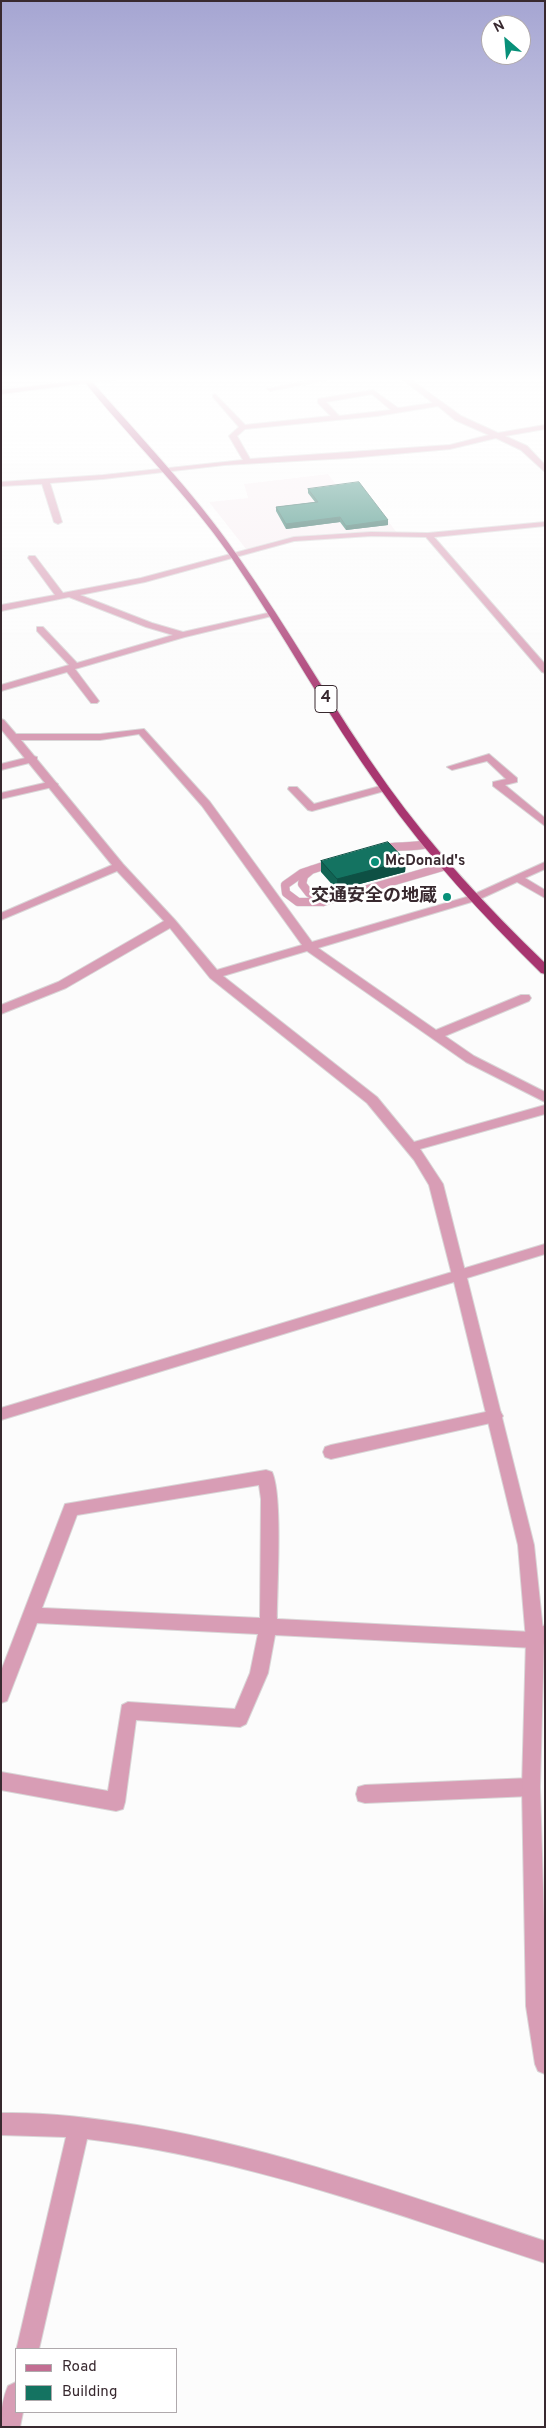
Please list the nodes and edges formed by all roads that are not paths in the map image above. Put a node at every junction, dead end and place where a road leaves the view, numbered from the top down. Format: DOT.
graph roads {
  1 [pos="48,489"];
  2 [pos="182,489"];
  3 [pos="58,522"];
  4 [pos="545,524"];
  5 [pos="428,535"];
  6 [pos="234,556"];
  7 [pos="32,558"];
  8 [pos="71,594"];
  9 [pos="61,596"];
  10 [pos="1,608"];
  11 [pos="272,615"];
  12 [pos="40,629"];
  13 [pos="183,635"];
  14 [pos="72,667"];
  15 [pos="545,670"];
  16 [pos="1,688"];
  17 [pos="94,701"];
  18 [pos="1,722"];
  19 [pos="14,737"];
  20 [pos="32,759"];
  21 [pos="1,767"];
  22 [pos="452,767"];
  23 [pos="53,784"];
  24 [pos="384,788"];
  25 [pos="293,789"];
  26 [pos="1,796"];
  27 [pos="545,823"];
  28 [pos="427,844"];
  29 [pos="370,852"];
  30 [pos="343,860"];
  31 [pos="545,865"];
  32 [pos="120,866"];
  33 [pos="446,866"];
  34 [pos="311,869"];
  35 [pos="517,878"];
  36 [pos="545,895"];
  37 [pos="474,898"];
  38 [pos="323,902"];
  39 [pos="1,917"];
  40 [pos="171,922"];
  41 [pos="310,948"];
  42 [pos="545,970"];
  43 [pos="214,975"];
  44 [pos="525,998"];
  45 [pos="1,1010"];
  46 [pos="435,1035"];
  47 [pos="545,1098"];
  48 [pos="545,1109"];
  49 [pos="411,1147"];
  50 [pos="545,1248"];
  51 [pos="459,1275"];
  52 [pos="1,1414"];
  53 [pos="494,1416"];
  54 [pos="331,1452"];
  55 [pos="31,1615"];
  56 [pos="268,1628"];
  57 [pos="540,1636"];
  58 [pos="1,1695"];
  59 [pos="1,1781"];
  60 [pos="530,1787"];
  61 [pos="365,1794"];
  62 [pos="538,1807"];
  63 [pos="538,1848"];
  64 [pos="540,2006"];
  65 [pos="545,2064"];
  66 [pos="1,2124"];
  67 [pos="79,2128"];
  68 [pos="545,2252"];
  69 [pos="27,2348"];
  70 [pos="15,2398"];
  71 [pos="8,2427"];
  1 -- 3 [label="street"];
  2 -- 6 [label="highway, 4"];
  4 -- 5 [label="street"];
  5 -- 6 [label="street"];
  5 -- 15 [label="street"];
  6 -- 8 [label="street"];
  6 -- 11 [label="highway, 4"];
  7 -- 9 [label="street"];
  8 -- 9 [label="street"];
  8 -- 13 [label="street"];
  9 -- 10 [label="street"];
  11 -- 13 [label="street"];
  11 -- 24 [label="highway, 4"];
  12 -- 14 [label="street"];
  13 -- 14 [label="street"];
  14 -- 16 [label="street"];
  14 -- 17 [label="street"];
  18 -- 19 [label="street"];
  19 -- 20 [label="street"];
  19 -- 41 [label="street"];
  20 -- 21 [label="street"];
  20 -- 23 [label="street"];
  22 -- 27 [label="street"];
  23 -- 26 [label="street"];
  23 -- 32 [label="street"];
  24 -- 25 [label="street"];
  24 -- 28 [label="highway, 4"];
  28 -- 29 [label="lane"];
  28 -- 33 [label="highway, 4"];
  30 -- 34 [label="lane"];
  31 -- 35 [label="street"];
  32 -- 39 [label="street"];
  32 -- 40 [label="street"];
  33 -- 37 [label="highway, 4"];
  33 -- 38 [label="lane"];
  34 -- 38 [label="lane"];
  34 -- 38 [label="lane"];
  35 -- 36 [label="street"];
  35 -- 37 [label="street"];
  37 -- 41 [label="street"];
  37 -- 42 [label="highway, 4"];
  40 -- 43 [label="street"];
  40 -- 45 [label="street"];
  41 -- 43 [label="street"];
  41 -- 46 [label="street"];
  43 -- 49 [label="street"];
  44 -- 46 [label="street"];
  46 -- 47 [label="street"];
  48 -- 49 [label="street"];
  49 -- 51 [label="street"];
  50 -- 51 [label="street"];
  51 -- 52 [label="street"];
  51 -- 53 [label="street"];
  53 -- 54 [label="street"];
  53 -- 57 [label="street"];
  55 -- 56 [label="street"];
  55 -- 56 [label="street"];
  55 -- 58 [label="street"];
  56 -- 57 [label="street"];
  56 -- 59 [label="street"];
  57 -- 60 [label="street"];
  60 -- 61 [label="street"];
  60 -- 62 [label="street"];
  62 -- 63 [label="street"];
  63 -- 64 [label="street"];
  64 -- 65 [label="street"];
  66 -- 67 [label="street"];
  67 -- 68 [label="street"];
  67 -- 69 [label="street"];
  70 -- 71 [label="street"];
}
